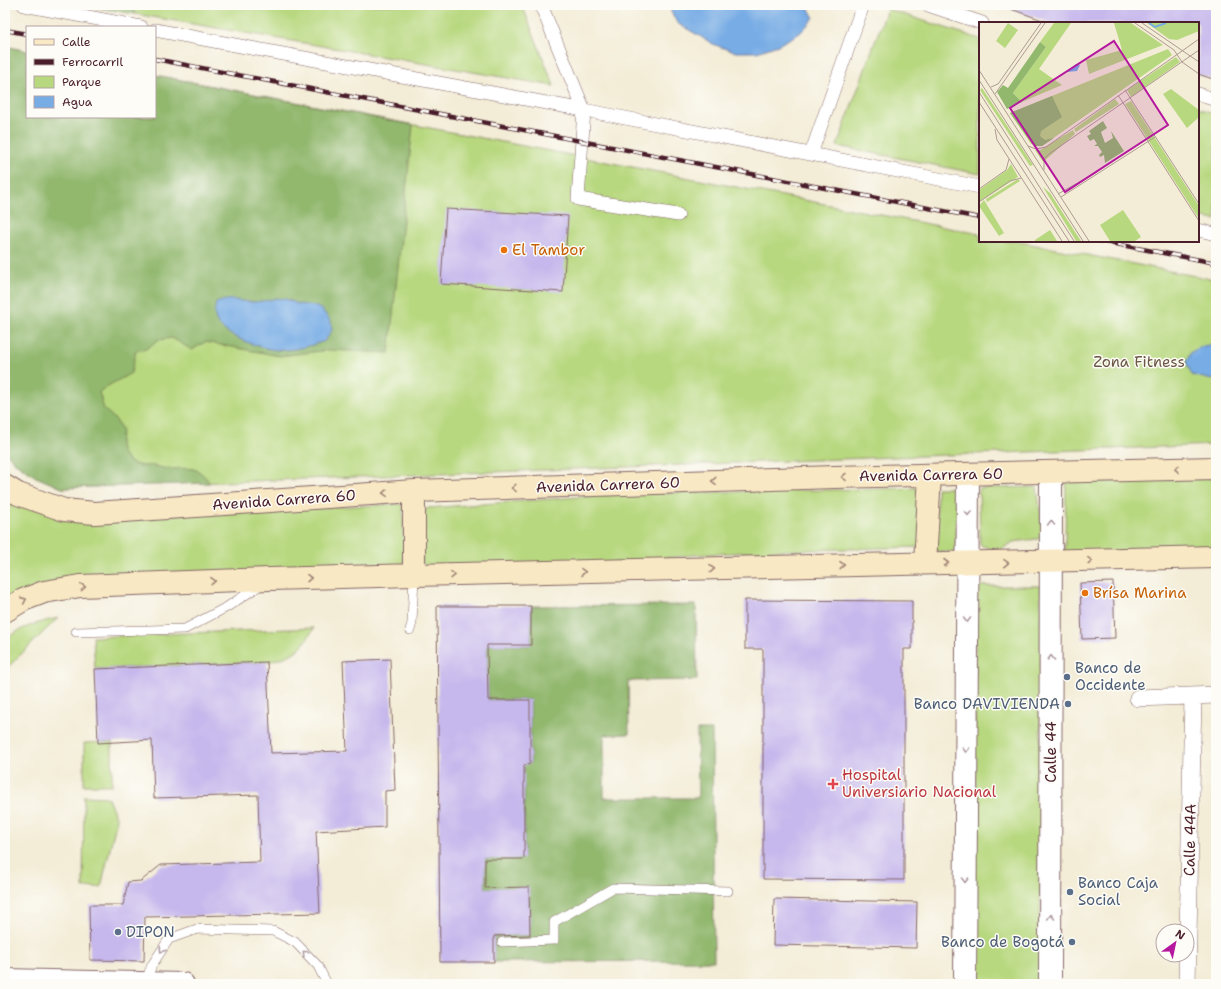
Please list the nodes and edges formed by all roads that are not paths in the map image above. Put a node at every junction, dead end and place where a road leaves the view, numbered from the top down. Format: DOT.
graph roads {
  1 [pos="24,5"];
  2 [pos="541,5"];
  3 [pos="863,5"];
  4 [pos="928,5"];
  5 [pos="979,22"];
  6 [pos="136,26"];
  7 [pos="156,30"];
  8 [pos="1199,94"];
  9 [pos="1216,100"];
  10 [pos="584,110"];
  11 [pos="812,154"];
  12 [pos="979,187"];
  13 [pos="678,215"];
  14 [pos="1199,230"];
  15 [pos="1216,234"];
  16 [pos="1216,468"];
  17 [pos="1051,472"];
  18 [pos="968,474"];
  19 [pos="930,475"];
  20 [pos="5,486"];
  21 [pos="414,492"];
  22 [pos="1216,557"];
  23 [pos="1051,562"];
  24 [pos="925,563"];
  25 [pos="967,563"];
  26 [pos="414,576"];
  27 [pos="270,579"];
  28 [pos="5,612"];
  29 [pos="410,630"];
  30 [pos="76,632"];
  31 [pos="1216,695"];
  32 [pos="1193,696"];
  33 [pos="1138,698"];
  34 [pos="728,891"];
  35 [pos="502,942"];
  36 [pos="5,980"];
  37 [pos="145,983"];
  38 [pos="183,984"];
  39 [pos="327,984"];
  40 [pos="964,984"];
  41 [pos="1050,984"];
  42 [pos="1187,984"];
  1 -- 6 [label="street"];
  2 -- 10 [label="street"];
  3 -- 11 [label="street"];
  4 -- 5 [label="street"];
  7 -- 10 [label="street"];
  8 -- 9 [label="street"];
  10 -- 11 [label="street"];
  10 -- 13 [label="street"];
  11 -- 12 [label="street"];
  14 -- 15 [label="street"];
  16 -- 17 [label="main road, Avenida Carrera 60, one-way"];
  17 -- 18 [label="main road, Avenida Carrera 60"];
  23 -- 17 [label="street, Calle 44, one-way"];
  18 -- 19 [label="main road, Avenida Carrera 60"];
  18 -- 25 [label="street, one-way"];
  19 -- 21 [label="main road, Avenida Carrera 60, one-way"];
  19 -- 24 [label="main road"];
  21 -- 20 [label="main road, Avenida Carrera 60, one-way"];
  21 -- 26 [label="main road"];
  23 -- 22 [label="main road, one-way"];
  25 -- 23 [label="main road, one-way"];
  41 -- 23 [label="street, Calle 44, one-way"];
  24 -- 25 [label="main road, one-way"];
  26 -- 24 [label="main road, one-way"];
  25 -- 40 [label="street, one-way"];
  27 -- 26 [label="main road, one-way"];
  26 -- 29 [label="lane"];
  28 -- 27 [label="main road, one-way"];
  27 -- 30 [label="lane"];
  31 -- 32 [label="street"];
  32 -- 33 [label="street"];
  32 -- 42 [label="street, Calle 44A"];
  34 -- 35 [label="lane"];
  36 -- 37 [label="street"];
  37 -- 38 [label="street"];
  39 -- 37 [label="lane, one-way"];
}
